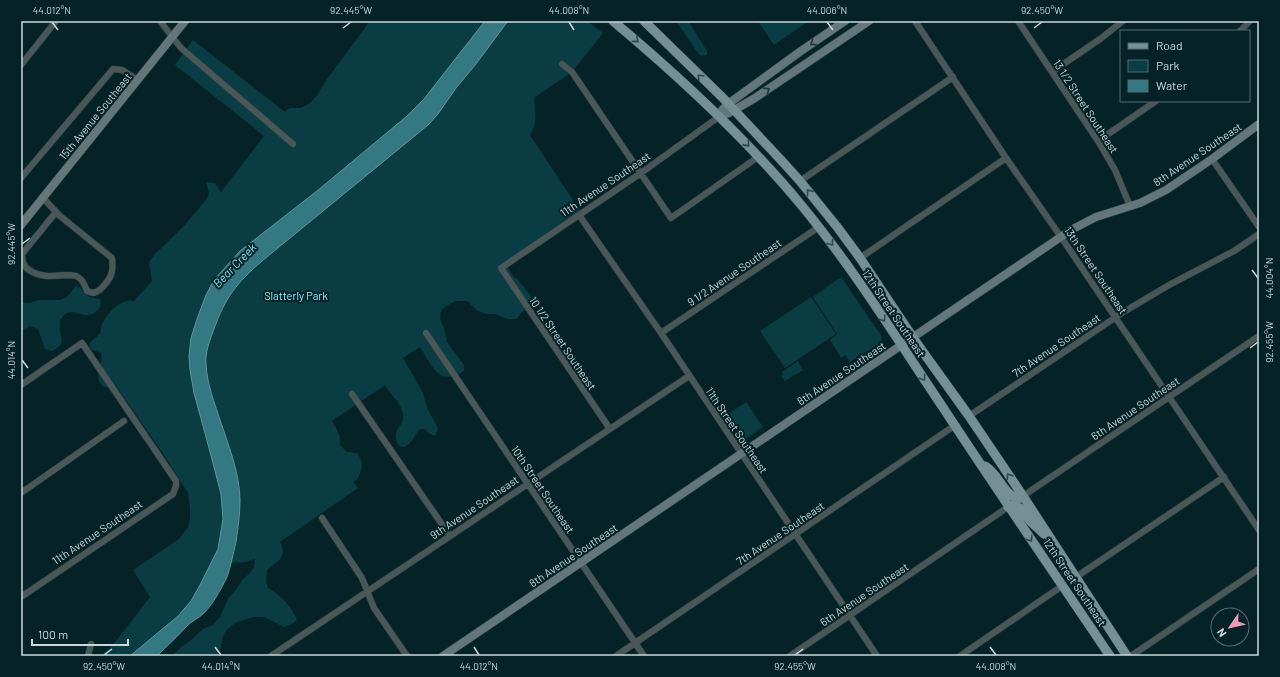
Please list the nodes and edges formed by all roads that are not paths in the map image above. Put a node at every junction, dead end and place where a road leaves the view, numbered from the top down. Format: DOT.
graph roads {
  1 [pos="56,21"];
  2 [pos="160,21"];
  3 [pos="185,21"];
  4 [pos="613,21"];
  5 [pos="644,21"];
  6 [pos="845,21"];
  7 [pos="869,21"];
  8 [pos="915,21"];
  9 [pos="1018,21"];
  10 [pos="1123,21"];
  11 [pos="1250,21"];
  12 [pos="1241,30"];
  13 [pos="172,38"];
  14 [pos="562,64"];
  15 [pos="21,65"];
  16 [pos="1052,72"];
  17 [pos="953,77"];
  18 [pos="138,80"];
  19 [pos="1155,102"];
  20 [pos="731,107"];
  21 [pos="720,116"];
  22 [pos="1259,124"];
  23 [pos="1098,142"];
  24 [pos="293,144"];
  25 [pos="758,157"];
  26 [pos="1006,158"];
  27 [pos="1212,158"];
  28 [pos="641,173"];
  29 [pos="21,178"];
  30 [pos="800,181"];
  31 [pos="42,198"];
  32 [pos="1130,206"];
  33 [pos="56,212"];
  34 [pos="580,215"];
  35 [pos="21,225"];
  36 [pos="819,227"];
  37 [pos="1259,227"];
  38 [pos="1259,234"];
  39 [pos="1061,237"];
  40 [pos="860,258"];
  41 [pos="501,268"];
  42 [pos="1116,317"];
  43 [pos="426,333"];
  44 [pos="660,333"];
  45 [pos="1259,336"];
  46 [pos="913,338"];
  47 [pos="901,346"];
  48 [pos="689,376"];
  49 [pos="21,385"];
  50 [pos="352,394"];
  51 [pos="1170,397"];
  52 [pos="969,416"];
  53 [pos="124,421"];
  54 [pos="954,426"];
  55 [pos="610,429"];
  56 [pos="741,454"];
  57 [pos="978,463"];
  58 [pos="1224,477"];
  59 [pos="527,484"];
  60 [pos="21,493"];
  61 [pos="1023,496"];
  62 [pos="1008,507"];
  63 [pos="322,518"];
  64 [pos="1259,530"];
  65 [pos="795,534"];
  66 [pos="450,536"];
  67 [pos="1052,540"];
  68 [pos="581,563"];
  69 [pos="1259,569"];
  70 [pos="1076,578"];
  71 [pos="1062,586"];
  72 [pos="368,592"];
  73 [pos="21,597"];
  74 [pos="850,616"];
  75 [pos="636,643"];
  76 [pos="91,644"];
  77 [pos="88,656"];
  78 [pos="271,656"];
  79 [pos="407,656"];
  80 [pos="443,656"];
  81 [pos="616,656"];
  82 [pos="644,656"];
  83 [pos="790,656"];
  84 [pos="877,656"];
  85 [pos="960,656"];
  86 [pos="1110,656"];
  87 [pos="1127,656"];
  88 [pos="1131,656"];
  1 -- 15 [label="street"];
  2 -- 13 [label="street"];
  3 -- 13 [label="street, 15th Avenue Southeast"];
  4 -- 21 [label="main road, 12th Street Southeast, one-way"];
  20 -- 5 [label="main road, 12th Street Southeast, one-way"];
  6 -- 20 [label="street, 11th Avenue Southeast, one-way"];
  20 -- 7 [label="street, 11th Avenue Southeast, one-way"];
  8 -- 17 [label="street, 13th Street Southeast"];
  9 -- 16 [label="street, 13 1/2 Street Southeast"];
  10 -- 16 [label="street"];
  11 -- 12 [label="street"];
  13 -- 18 [label="street, 15th Avenue Southeast"];
  13 -- 24 [label="street"];
  14 -- 28 [label="street"];
  16 -- 23 [label="street, 13 1/2 Street Southeast"];
  17 -- 26 [label="street, 13th Street Southeast"];
  17 -- 30 [label="street"];
  18 -- 29 [label="street"];
  18 -- 31 [label="street, 15th Avenue Southeast"];
  19 -- 23 [label="street"];
  20 -- 21 [label="street, 11th Avenue Southeast"];
  20 -- 30 [label="main road, 12th Street Southeast"];
  21 -- 25 [label="main road, 12th Street Southeast, one-way"];
  21 -- 28 [label="street, 11th Avenue Southeast"];
  22 -- 27 [label="street, 8th Avenue Southeast"];
  23 -- 32 [label="street, 13 1/2 Street Southeast"];
  25 -- 28 [label="street"];
  25 -- 36 [label="main road, 12th Street Southeast"];
  26 -- 39 [label="street, 13th Street Southeast"];
  26 -- 40 [label="street"];
  27 -- 32 [label="street, 8th Avenue Southeast"];
  27 -- 37 [label="street"];
  28 -- 34 [label="street, 11th Avenue Southeast"];
  40 -- 30 [label="main road, 12th Street Southeast, one-way"];
  31 -- 33 [label="street"];
  31 -- 35 [label="street, 15th Avenue Southeast"];
  32 -- 39 [label="street, 8th Avenue Southeast"];
  33 -- 33 [label="street"];
  34 -- 41 [label="street, 11th Avenue Southeast"];
  34 -- 44 [label="street, 11th Street Southeast"];
  36 -- 44 [label="street, 9 1/2 Avenue Southeast"];
  36 -- 47 [label="main road, 12th Street Southeast, one-way"];
  38 -- 42 [label="street, 7th Avenue Southeast"];
  39 -- 42 [label="street, 13th Street Southeast"];
  39 -- 46 [label="street, 8th Avenue Southeast"];
  40 -- 46 [label="main road, 12th Street Southeast"];
  41 -- 55 [label="street, 10 1/2 Street Southeast"];
  42 -- 51 [label="street, 13th Street Southeast"];
  42 -- 52 [label="street, 7th Avenue Southeast"];
  43 -- 59 [label="street, 10th Street Southeast"];
  44 -- 48 [label="street, 11th Street Southeast"];
  45 -- 51 [label="street, 6th Avenue Southeast"];
  46 -- 47 [label="street, 8th Avenue Southeast"];
  46 -- 52 [label="main road, 12th Street Southeast"];
  47 -- 54 [label="main road, 12th Street Southeast, one-way"];
  47 -- 56 [label="street, 8th Avenue Southeast"];
  48 -- 55 [label="street, 9th Avenue Southeast"];
  48 -- 56 [label="street, 11th Street Southeast"];
  49 -- 73 [label="street, 11th Avenue Southeast"];
  50 -- 66 [label="street"];
  51 -- 58 [label="street, 13th Street Southeast"];
  51 -- 61 [label="street, 6th Avenue Southeast"];
  61 -- 52 [label="main road, 12th Street Southeast, one-way"];
  53 -- 60 [label="street"];
  54 -- 57 [label="main road, 12th Street Southeast"];
  54 -- 65 [label="street, 7th Avenue Southeast"];
  55 -- 59 [label="street, 9th Avenue Southeast"];
  56 -- 65 [label="street, 11th Street Southeast"];
  56 -- 68 [label="street, 8th Avenue Southeast"];
  57 -- 61 [label="main road"];
  57 -- 62 [label="main road, 12th Street Southeast"];
  58 -- 64 [label="street, 13th Street Southeast"];
  58 -- 70 [label="street"];
  59 -- 66 [label="street, 9th Avenue Southeast"];
  59 -- 68 [label="street, 10th Street Southeast"];
  61 -- 67 [label="main road, 12th Street Southeast"];
  62 -- 67 [label="main road"];
  62 -- 71 [label="main road, 12th Street Southeast, one-way"];
  62 -- 74 [label="street, 6th Avenue Southeast"];
  63 -- 72 [label="street"];
  65 -- 74 [label="street, 11th Street Southeast"];
  65 -- 75 [label="street, 7th Avenue Southeast"];
  66 -- 72 [label="street, 9th Avenue Southeast"];
  67 -- 70 [label="main road, 12th Street Southeast"];
  68 -- 75 [label="street, 10th Street Southeast"];
  68 -- 80 [label="street, 8th Avenue Southeast"];
  69 -- 88 [label="street"];
  70 -- 87 [label="main road, 12th Street Southeast"];
  71 -- 85 [label="street"];
  71 -- 86 [label="main road, 12th Street Southeast"];
  72 -- 78 [label="street, 9th Avenue Southeast"];
  72 -- 79 [label="street"];
  74 -- 83 [label="street, 6th Avenue Southeast"];
  74 -- 84 [label="street, 11th Street Southeast"];
  75 -- 81 [label="street, 7th Avenue Southeast"];
  75 -- 82 [label="street, 10th Street Southeast"];
  76 -- 77 [label="street"];
}
